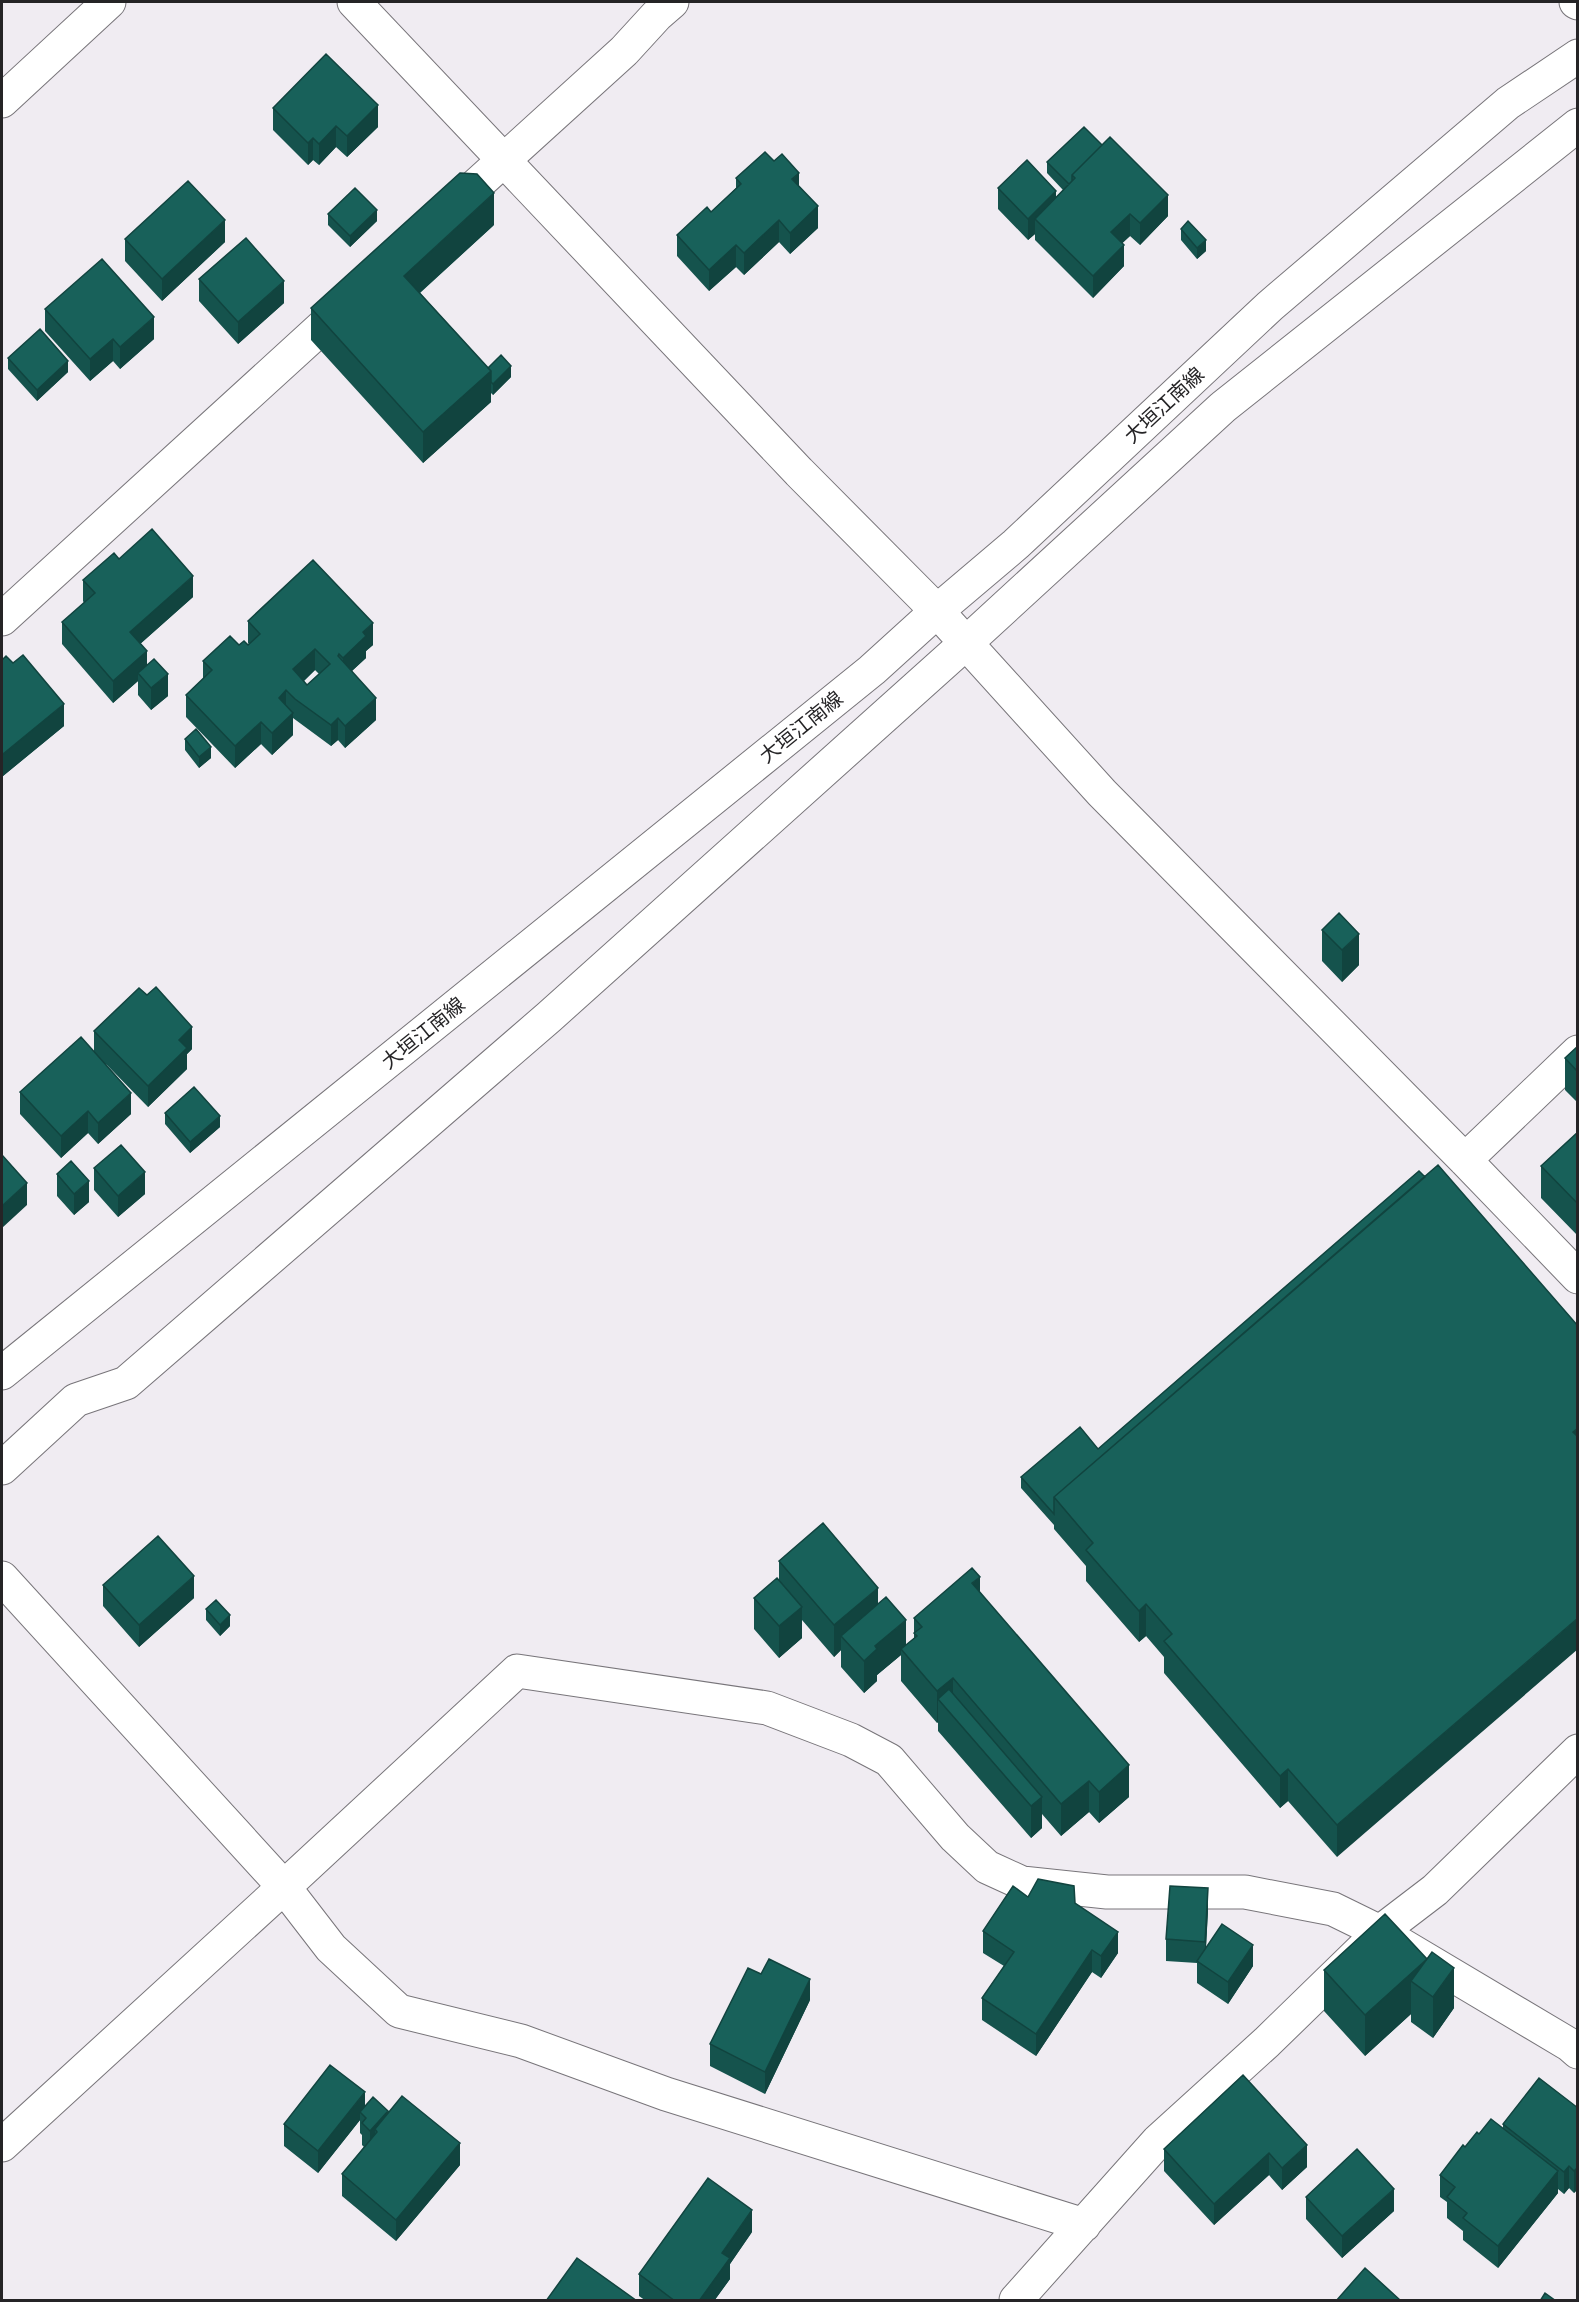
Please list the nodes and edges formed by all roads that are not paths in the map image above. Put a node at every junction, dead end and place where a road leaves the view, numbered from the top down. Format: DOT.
graph roads {
  1 [pos="109,2"];
  2 [pos="354,2"];
  3 [pos="672,2"];
  4 [pos="1578,56"];
  5 [pos="2,101"];
  6 [pos="1578,125"];
  7 [pos="504,161"];
  8 [pos="431,227"];
  9 [pos="370,283"];
  10 [pos="937,611"];
  11 [pos="2,619"];
  12 [pos="966,643"];
  13 [pos="1578,1052"];
  14 [pos="1465,1160"];
  15 [pos="1578,1277"];
  16 [pos="2,1373"];
  17 [pos="2,1468"];
  18 [pos="2,1578"];
  19 [pos="1578,1751"];
  20 [pos="284,1887"];
  21 [pos="1380,1932"];
  22 [pos="1578,2052"];
  23 [pos="2,2145"];
  24 [pos="1084,2225"];
  25 [pos="1016,2301"];
  1 -- 5 [label="street"];
  2 -- 7 [label="street"];
  3 -- 7 [label="street"];
  4 -- 10 [label="street, 大垣江南線"];
  6 -- 12 [label="street"];
  7 -- 8 [label="street"];
  7 -- 10 [label="street"];
  9 -- 11 [label="street"];
  10 -- 12 [label="street"];
  10 -- 16 [label="street, 大垣江南線"];
  12 -- 14 [label="street"];
  12 -- 17 [label="street"];
  13 -- 14 [label="street"];
  14 -- 15 [label="street"];
  18 -- 20 [label="street"];
  19 -- 21 [label="street"];
  20 -- 21 [label="street"];
  20 -- 23 [label="street"];
  20 -- 24 [label="street"];
  21 -- 22 [label="street"];
  21 -- 24 [label="street"];
  24 -- 25 [label="street"];
}
